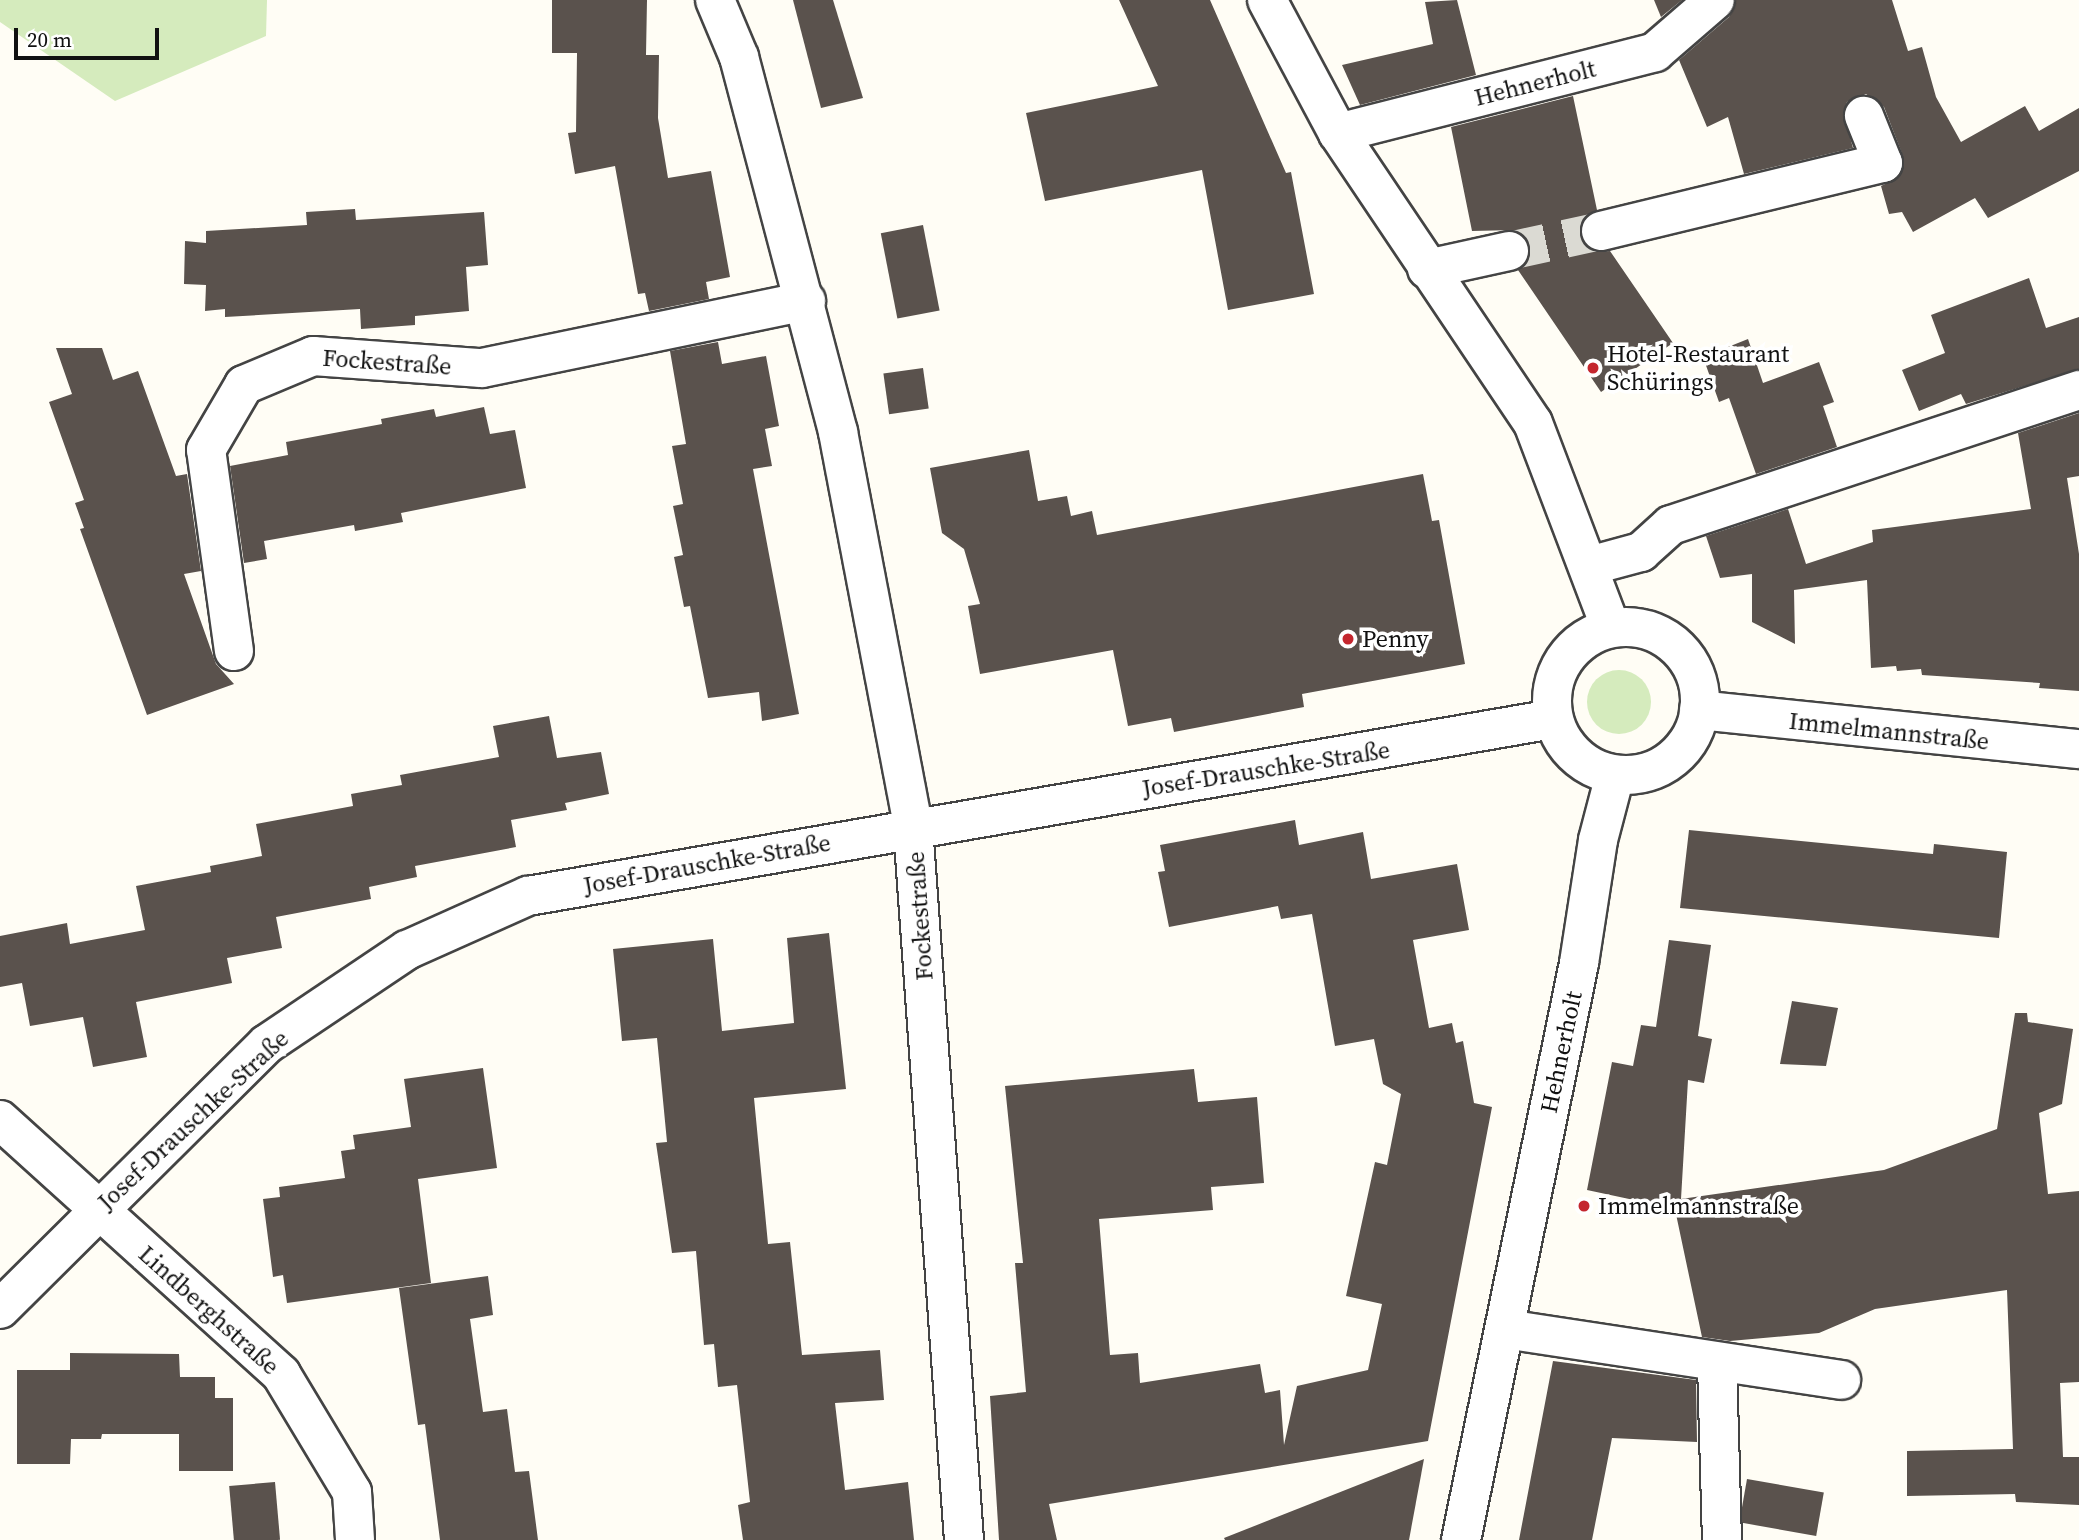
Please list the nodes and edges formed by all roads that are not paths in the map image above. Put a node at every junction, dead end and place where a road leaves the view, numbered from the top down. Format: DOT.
graph roads {
  1 [pos="715,0"];
  2 [pos="1267,0"];
  3 [pos="1715,0"];
  4 [pos="1864,116"];
  5 [pos="1338,133"];
  6 [pos="1601,231"];
  7 [pos="1509,251"];
  8 [pos="1427,269"];
  9 [pos="806,301"];
  10 [pos="2079,390"];
  11 [pos="1589,566"];
  12 [pos="1611,628"];
  13 [pos="234,651"];
  14 [pos="1699,710"];
  15 [pos="1553,719"];
  16 [pos="2079,749"];
  17 [pos="1615,775"];
  18 [pos="913,827"];
  19 [pos="0,1121"];
  20 [pos="96,1208"];
  21 [pos="0,1309"];
  22 [pos="1505,1329"];
  23 [pos="1717,1363"];
  24 [pos="1841,1380"];
  25 [pos="355,1540"];
  26 [pos="964,1540"];
  27 [pos="1461,1540"];
  28 [pos="1722,1540"];
  1 -- 9 [label="street, Fockestraße"];
  2 -- 5 [label="street"];
  3 -- 5 [label="street, Hehnerholt"];
  4 -- 6 [label="street"];
  5 -- 8 [label="street"];
  7 -- 8 [label="street"];
  8 -- 11 [label="street"];
  9 -- 13 [label="street, Fockestraße"];
  9 -- 18 [label="street, Fockestraße"];
  10 -- 11 [label="street"];
  11 -- 12 [label="street"];
  12 -- 14 [label="street"];
  12 -- 15 [label="street"];
  14 -- 16 [label="street, Immelmannstraße"];
  14 -- 17 [label="street"];
  15 -- 17 [label="street"];
  15 -- 18 [label="street, Josef-Drauschke-Straße"];
  17 -- 22 [label="street, Hehnerholt"];
  18 -- 20 [label="street, Josef-Drauschke-Straße"];
  18 -- 26 [label="street, Fockestraße"];
  19 -- 20 [label="street, Lindberghstraße"];
  20 -- 21 [label="street, Josef-Drauschke-Straße"];
  20 -- 25 [label="street, Lindberghstraße"];
  22 -- 23 [label="street"];
  22 -- 27 [label="street, Hehnerholt"];
  23 -- 24 [label="street"];
  23 -- 28 [label="street"];
}
